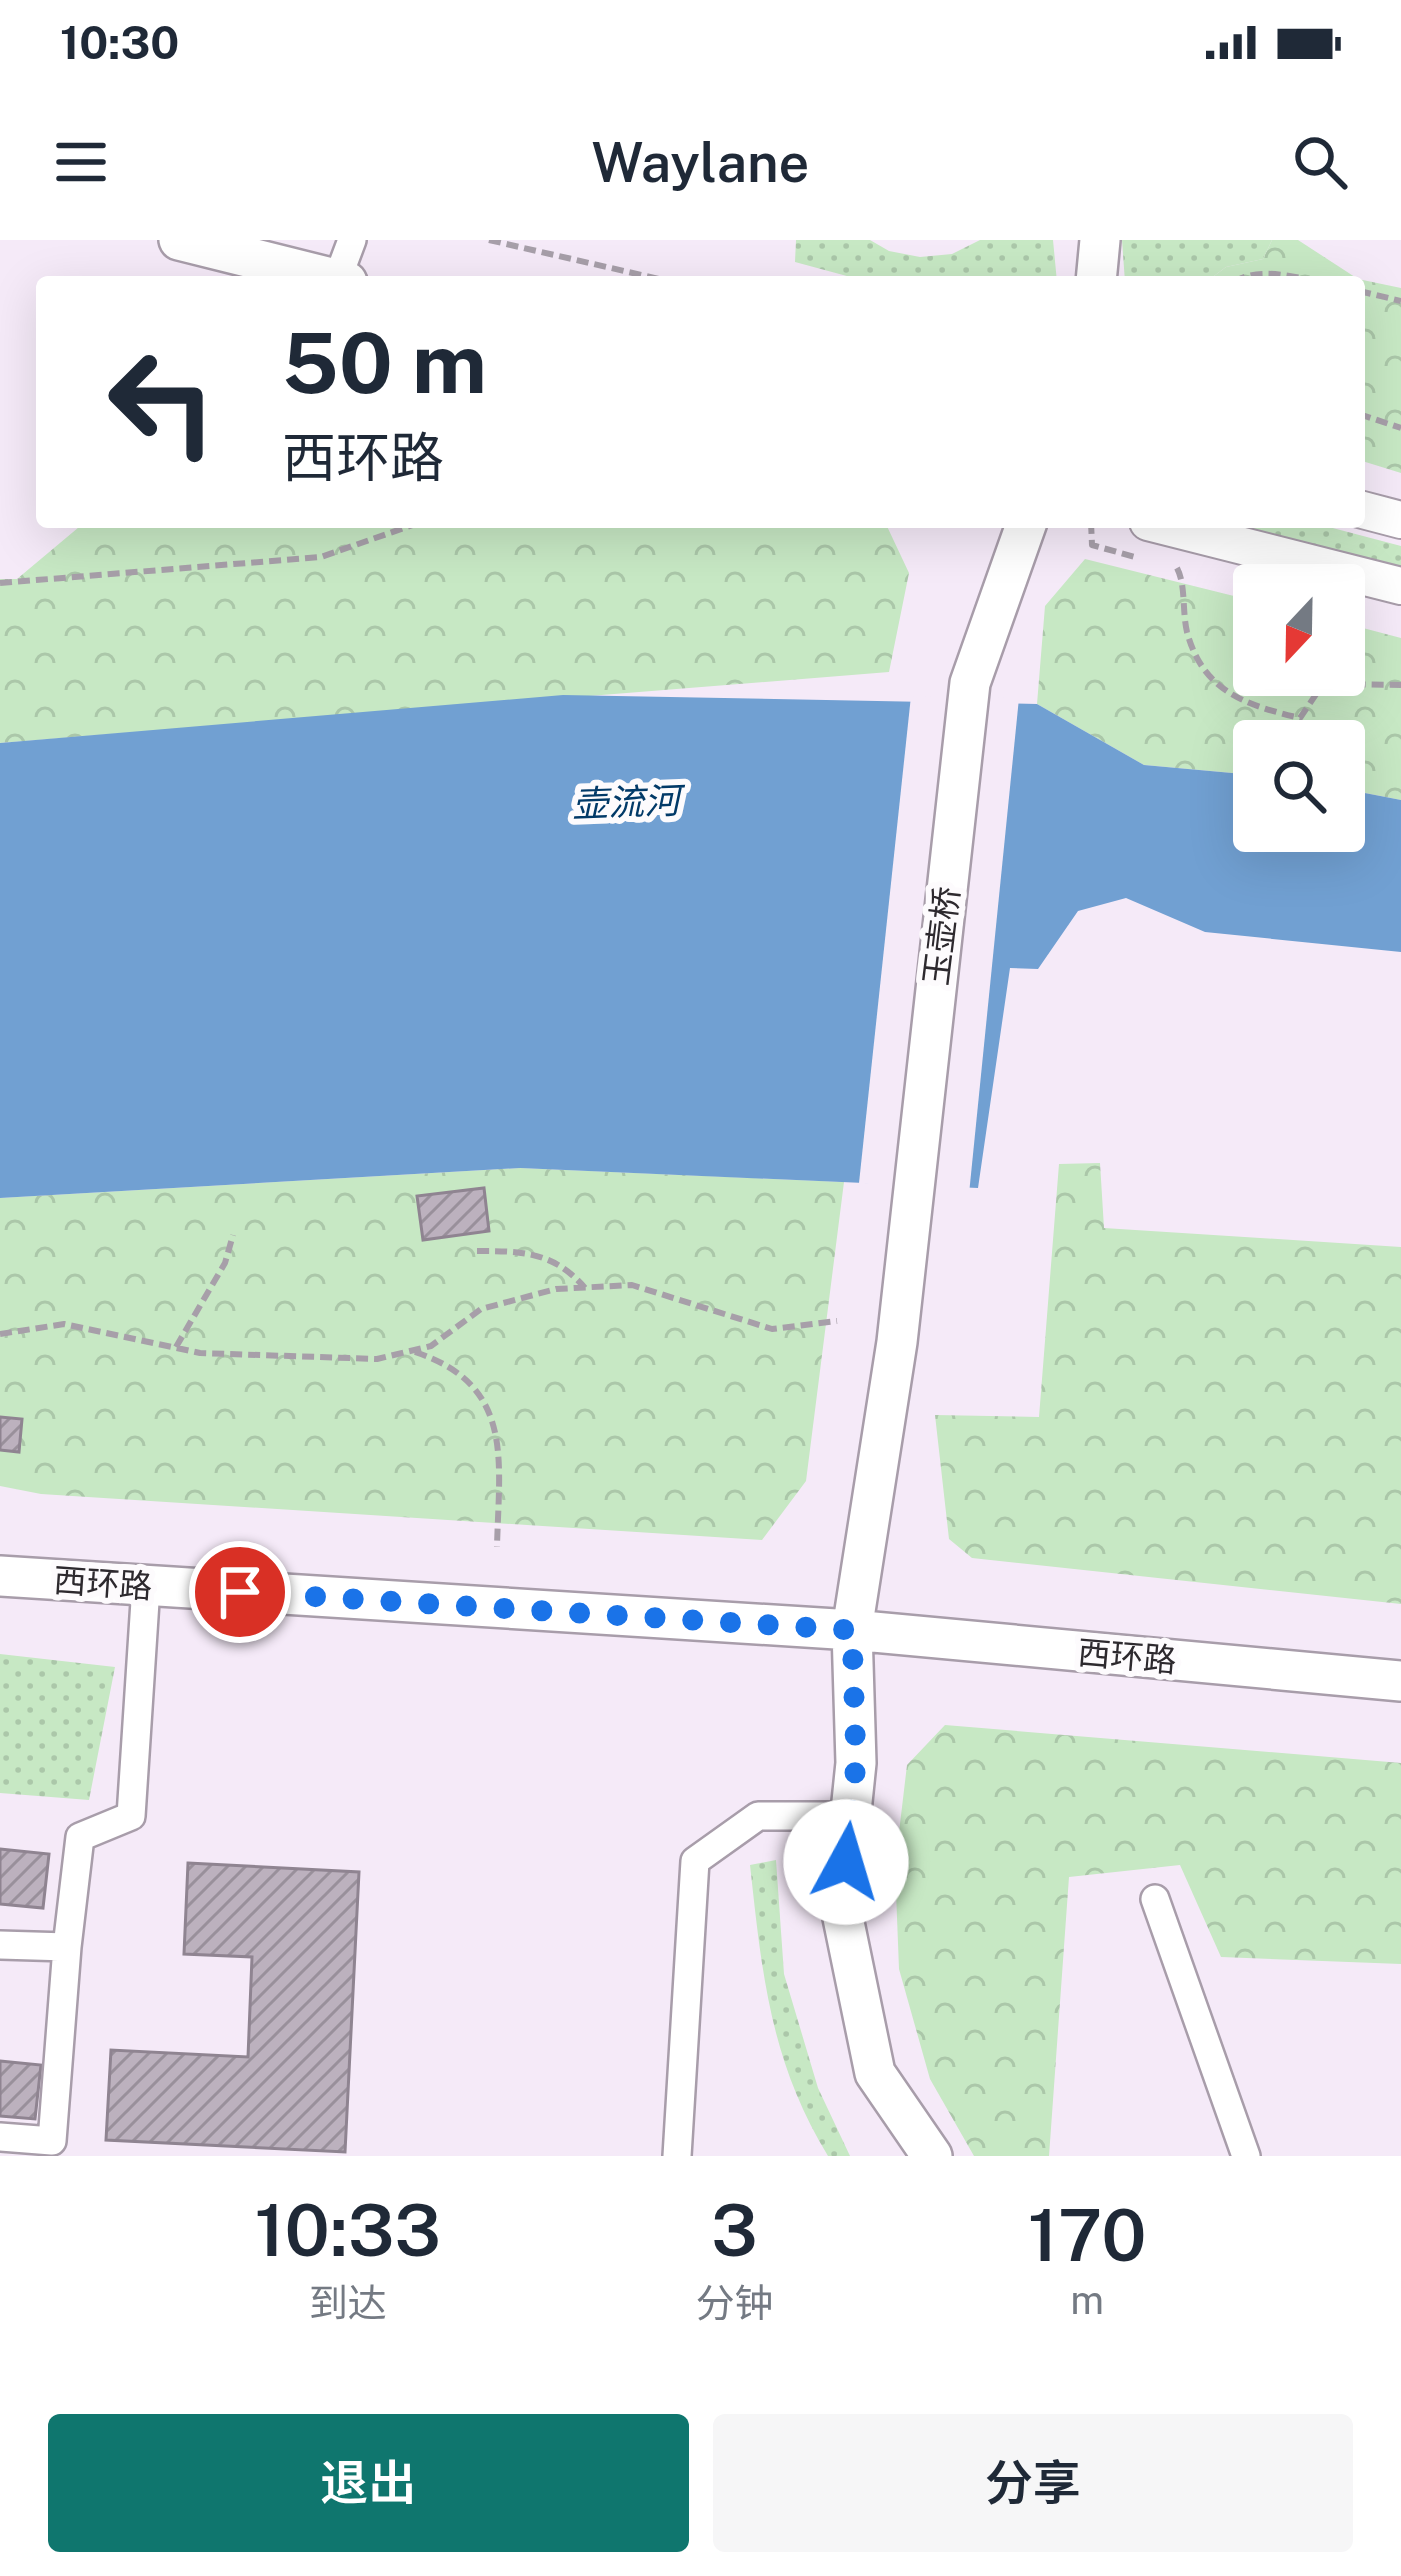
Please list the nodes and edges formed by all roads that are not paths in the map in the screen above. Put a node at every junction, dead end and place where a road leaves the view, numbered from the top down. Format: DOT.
graph roads {
  1 [pos="179,240"];
  2 [pos="352,240"];
  3 [pos="1100,240"];
  4 [pos="322,276"];
  5 [pos="343,276"];
  6 [pos="1097,276"];
  7 [pos="1365,511"];
  8 [pos="1401,520"];
  9 [pos="1025,528"];
  10 [pos="1172,528"];
  11 [pos="1401,586"];
  12 [pos="0,1576"];
  13 [pos="146,1586"];
  14 [pos="852,1630"];
  15 [pos="1401,1681"];
  16 [pos="850,1816"];
  17 [pos="1155,1899"];
  18 [pos="0,1945"];
  19 [pos="68,1947"];
  20 [pos="0,2137"];
  21 [pos="677,2156"];
  22 [pos="932,2156"];
  23 [pos="1246,2156"];
  1 -- 4 [label="main road"];
  2 -- 5 [label="street"];
  3 -- 6 [label="main road"];
  7 -- 8 [label="street"];
  9 -- 14 [label="main road, 玉壶桥"];
  10 -- 11 [label="street"];
  12 -- 13 [label="main road, 西环路"];
  13 -- 14 [label="main road, 西环路"];
  13 -- 19 [label="street"];
  14 -- 15 [label="main road, 西环路"];
  14 -- 16 [label="main road"];
  16 -- 21 [label="street"];
  16 -- 22 [label="main road"];
  17 -- 23 [label="street"];
  18 -- 19 [label="street"];
  19 -- 20 [label="street"];
}
